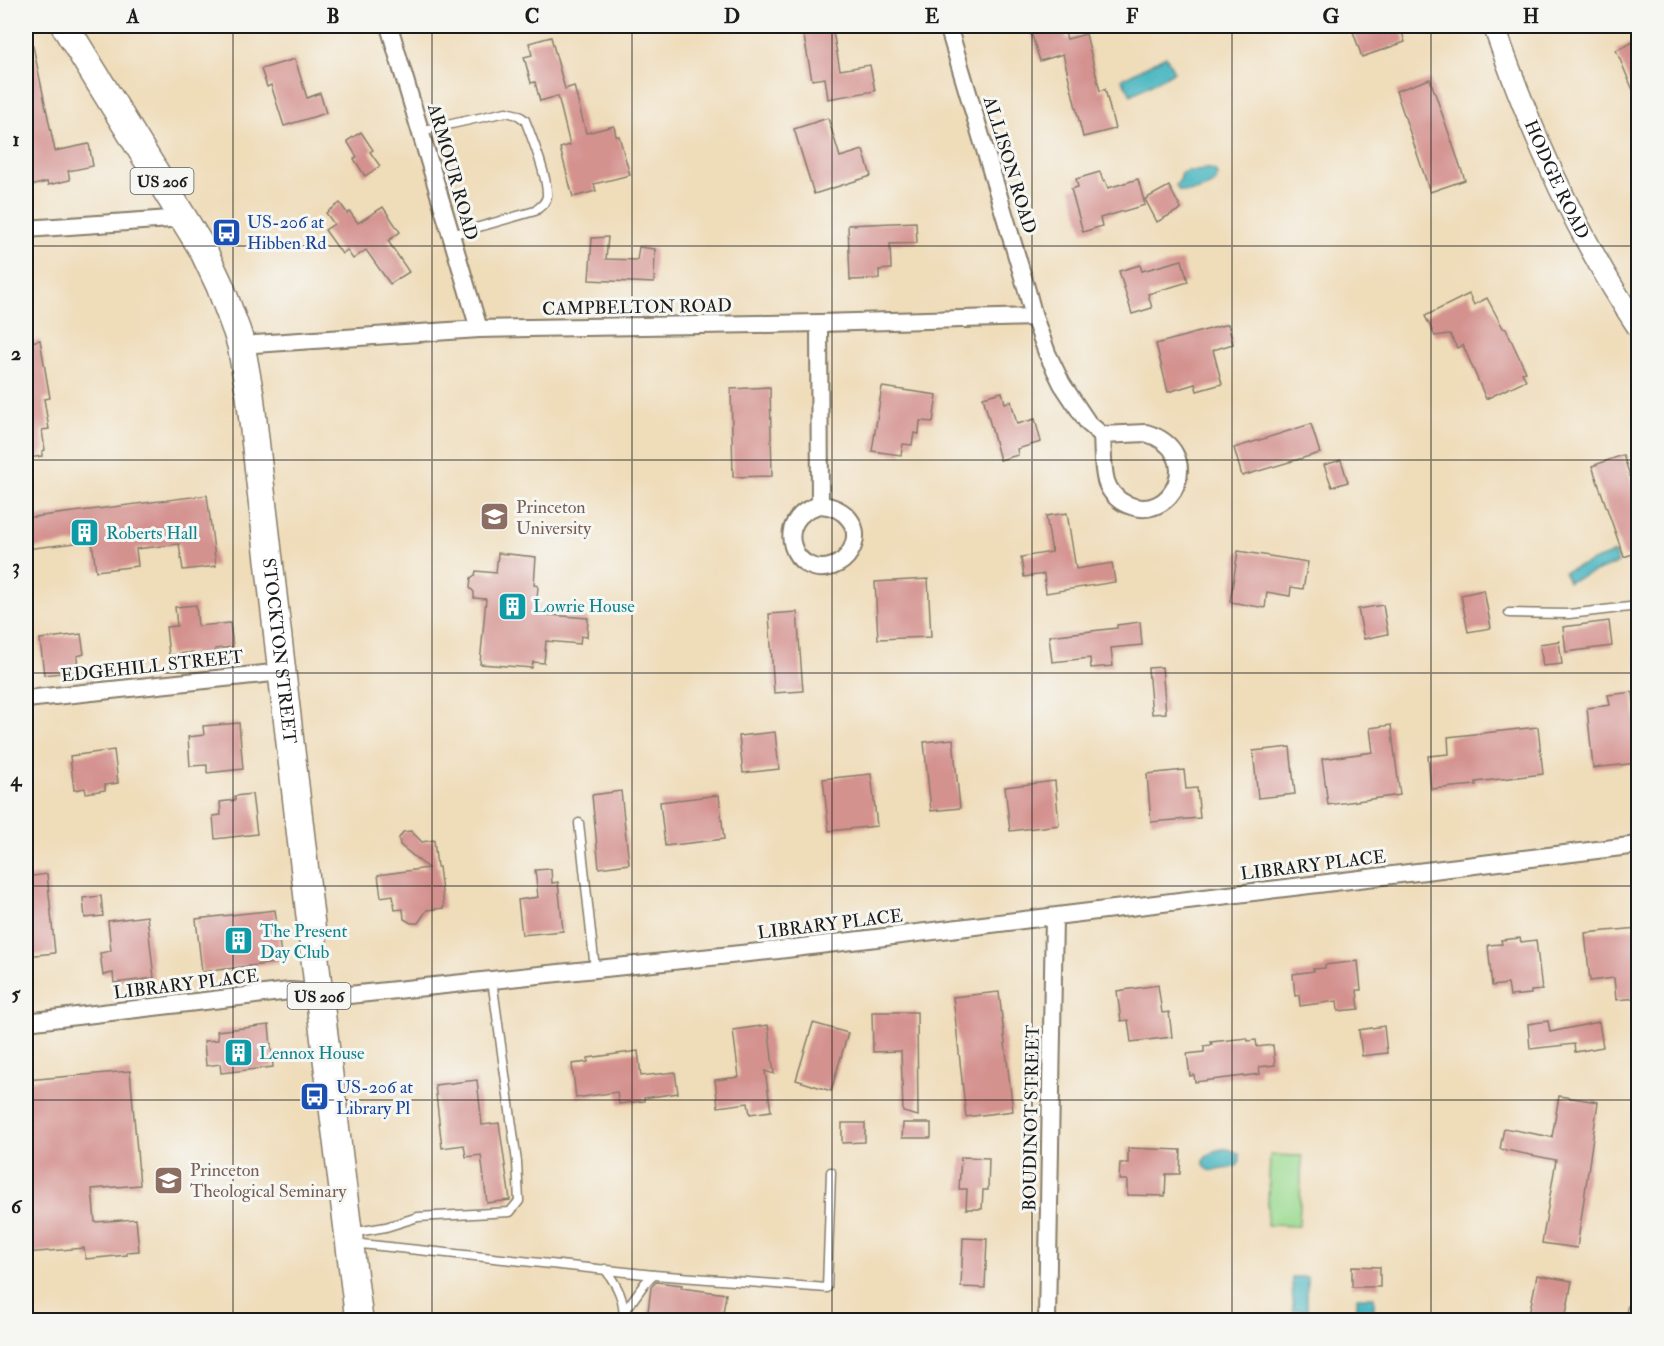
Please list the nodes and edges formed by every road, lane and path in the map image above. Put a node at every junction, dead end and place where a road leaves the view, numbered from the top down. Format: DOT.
graph roads {
  1 [pos="65,26"];
  2 [pos="389,26"];
  3 [pos="948,26"];
  4 [pos="1494,26"];
  5 [pos="420,130"];
  6 [pos="185,218"];
  7 [pos="26,229"];
  8 [pos="451,235"];
  9 [pos="1034,317"];
  10 [pos="819,323"];
  11 [pos="1638,327"];
  12 [pos="479,329"];
  13 [pos="241,345"];
  14 [pos="1102,435"];
  15 [pos="820,505"];
  16 [pos="1638,606"];
  17 [pos="1509,613"];
  18 [pos="282,672"];
  19 [pos="26,699"];
  20 [pos="579,823"];
  21 [pos="1638,845"];
  22 [pos="1054,917"];
  23 [pos="596,969"];
  24 [pos="492,980"];
  25 [pos="319,994"];
  26 [pos="26,1022"];
  27 [pos="831,1172"];
  28 [pos="348,1238"];
  29 [pos="605,1269"];
  30 [pos="654,1275"];
  31 [pos="1638,1311"];
  32 [pos="624,1316"];
  33 [pos="359,1320"];
  34 [pos="1047,1320"];
  35 [pos="1637,1320"];
  1 -- 6 [label="highway, STOCKTON STREET / US 206"];
  2 -- 5 [label="street, ARMOUR ROAD"];
  3 -- 9 [label="street, ALLISON ROAD"];
  4 -- 11 [label="street, HODGE ROAD"];
  5 -- 8 [label="street, ARMOUR ROAD"];
  5 -- 8 [label="lane"];
  6 -- 7 [label="street"];
  6 -- 13 [label="highway, STOCKTON STREET / US 206"];
  8 -- 12 [label="street, ARMOUR ROAD"];
  9 -- 10 [label="street, CAMPBELTON ROAD"];
  9 -- 14 [label="street, ALLISON ROAD"];
  10 -- 12 [label="street, CAMPBELTON ROAD"];
  10 -- 15 [label="street"];
  12 -- 13 [label="street, CAMPBELTON ROAD"];
  13 -- 18 [label="highway, STOCKTON STREET / US 206"];
  14 -- 14 [label="street"];
  16 -- 17 [label="lane"];
  18 -- 19 [label="street, EDGEHILL STREET"];
  18 -- 25 [label="highway, STOCKTON STREET / US 206"];
  20 -- 23 [label="lane"];
  21 -- 22 [label="street, LIBRARY PLACE"];
  22 -- 23 [label="street, LIBRARY PLACE"];
  22 -- 34 [label="street, BOUDINOT STREET"];
  23 -- 24 [label="street, LIBRARY PLACE"];
  24 -- 25 [label="street, LIBRARY PLACE"];
  24 -- 28 [label="lane"];
  25 -- 26 [label="street, LIBRARY PLACE"];
  25 -- 28 [label="highway, STOCKTON STREET / US 206"];
  27 -- 30 [label="lane"];
  28 -- 29 [label="lane"];
  28 -- 33 [label="highway, STOCKTON STREET / US 206"];
  29 -- 30 [label="lane"];
  29 -- 32 [label="lane"];
  30 -- 32 [label="lane"];
  31 -- 35 [label="street"];
}
